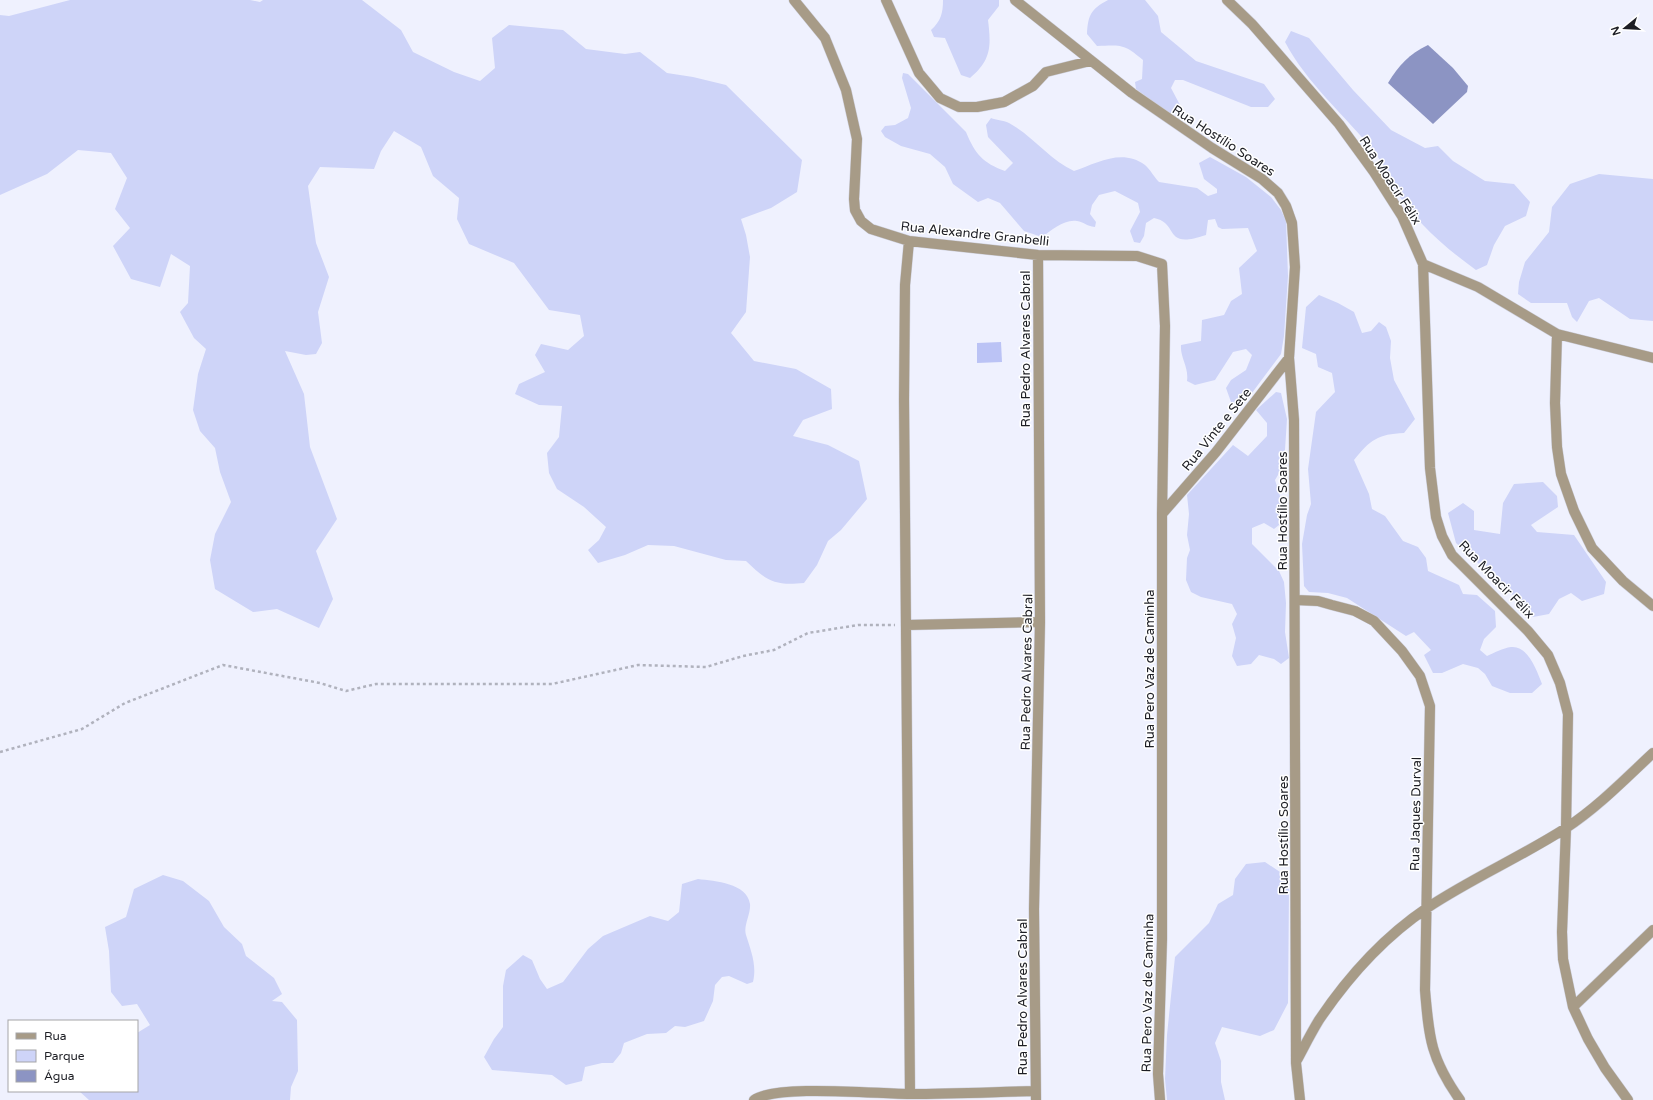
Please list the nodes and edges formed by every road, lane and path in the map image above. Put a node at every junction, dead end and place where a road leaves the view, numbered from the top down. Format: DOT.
graph roads {
  1 [pos="794,0"];
  2 [pos="886,0"];
  3 [pos="1015,0"];
  4 [pos="1227,0"];
  5 [pos="1090,61"];
  6 [pos="909,241"];
  7 [pos="1038,255"];
  8 [pos="1137,256"];
  9 [pos="1423,264"];
  10 [pos="1557,334"];
  11 [pos="1289,358"];
  12 [pos="1653,358"];
  13 [pos="1162,514"];
  14 [pos="1296,600"];
  15 [pos="1653,606"];
  16 [pos="1040,622"];
  17 [pos="908,625"];
  18 [pos="0,752"];
  19 [pos="1653,753"];
  20 [pos="1566,828"];
  21 [pos="1426,908"];
  22 [pos="1653,930"];
  23 [pos="1573,1007"];
  24 [pos="1296,1063"];
  25 [pos="910,1094"];
  26 [pos="1036,1095"];
  27 [pos="754,1100"];
  28 [pos="1160,1100"];
  29 [pos="1300,1100"];
  30 [pos="1460,1100"];
  31 [pos="1628,1100"];
  1 -- 6 [label="street, Rua Alexandre Granbelli"];
  2 -- 5 [label="street"];
  3 -- 5 [label="street, Rua Hostílio Soares"];
  4 -- 9 [label="street, Rua Moacir Félix"];
  5 -- 11 [label="street, Rua Hostílio Soares"];
  6 -- 7 [label="street, Rua Alexandre Granbelli"];
  6 -- 17 [label="street"];
  7 -- 8 [label="street, Rua Alexandre Granbelli"];
  7 -- 16 [label="street, Rua Pedro Alvares Cabral"];
  8 -- 13 [label="street, Rua Pero Vaz de Caminha"];
  9 -- 10 [label="street"];
  9 -- 20 [label="street, Rua Moacir Félix"];
  10 -- 12 [label="street"];
  10 -- 15 [label="street"];
  11 -- 13 [label="street, Rua Vinte e Sete"];
  11 -- 14 [label="street, Rua Hostílio Soares"];
  13 -- 28 [label="street, Rua Pero Vaz de Caminha"];
  14 -- 21 [label="street, Rua Jaques Durval"];
  14 -- 24 [label="street, Rua Hostílio Soares"];
  16 -- 17 [label="street"];
  16 -- 26 [label="street, Rua Pedro Alvares Cabral"];
  17 -- 18 [label="path"];
  17 -- 25 [label="street"];
  19 -- 20 [label="street"];
  20 -- 21 [label="street"];
  20 -- 23 [label="street, Rua Moacir Félix"];
  21 -- 24 [label="street"];
  21 -- 30 [label="street, Rua Jaques Durval"];
  22 -- 23 [label="street"];
  23 -- 31 [label="street, Rua Moacir Félix"];
  24 -- 29 [label="street, Rua Hostílio Soares"];
  25 -- 26 [label="street, Rua Pedro Alvares Cabral"];
  25 -- 27 [label="street, Rua Pedro Alvares Cabral"];
}
